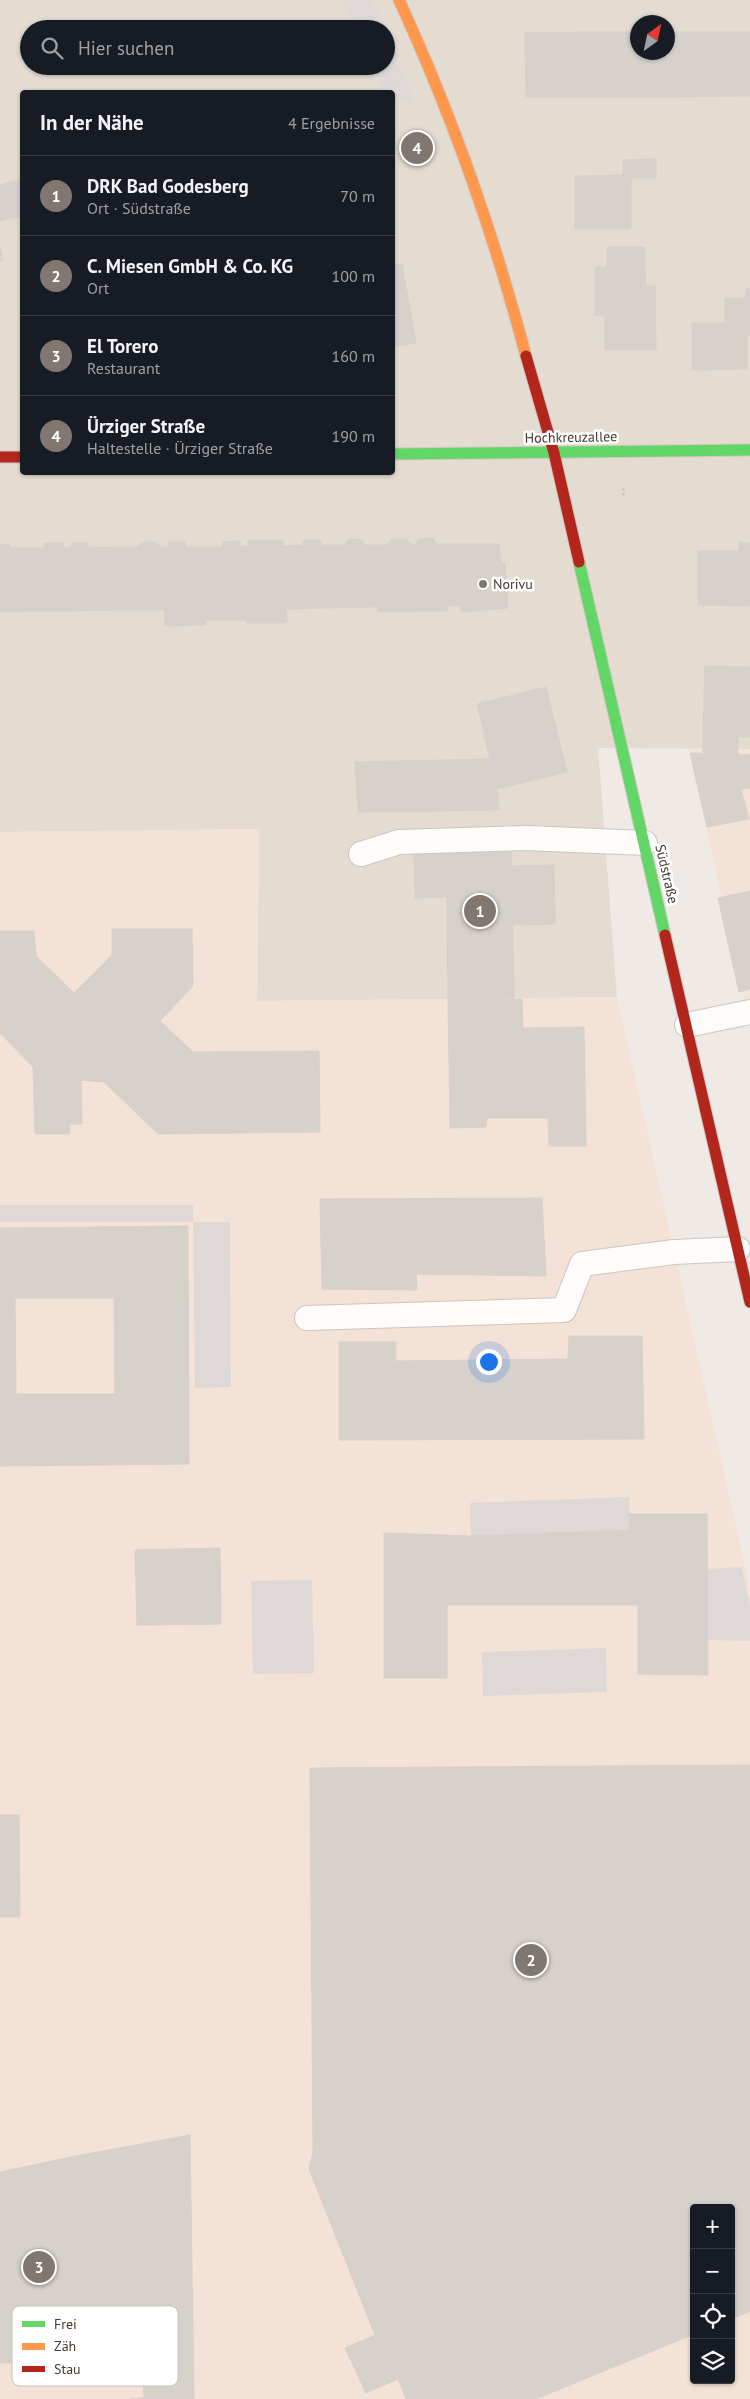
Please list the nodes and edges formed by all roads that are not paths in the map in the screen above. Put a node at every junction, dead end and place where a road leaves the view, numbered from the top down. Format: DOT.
graph roads {
  1 [pos="399,0"];
  2 [pos="750,450"];
  3 [pos="554,452"];
  4 [pos="395,454"];
  5 [pos="0,457"];
  6 [pos="20,457"];
  7 [pos="645,843"];
  8 [pos="361,854"];
  9 [pos="750,1012"];
  10 [pos="687,1025"];
  11 [pos="738,1249"];
  12 [pos="750,1302"];
  13 [pos="307,1318"];
  1 -- 3 [label="street, Südstraße"];
  2 -- 3 [label="street, Hochkreuzallee"];
  3 -- 4 [label="street, Hochkreuzallee"];
  3 -- 7 [label="street, Südstraße"];
  5 -- 6 [label="street"];
  7 -- 8 [label="lane"];
  7 -- 10 [label="street, Südstraße"];
  9 -- 10 [label="lane"];
  10 -- 11 [label="street, Südstraße"];
  11 -- 12 [label="street, Südstraße"];
  11 -- 13 [label="lane"];
}
